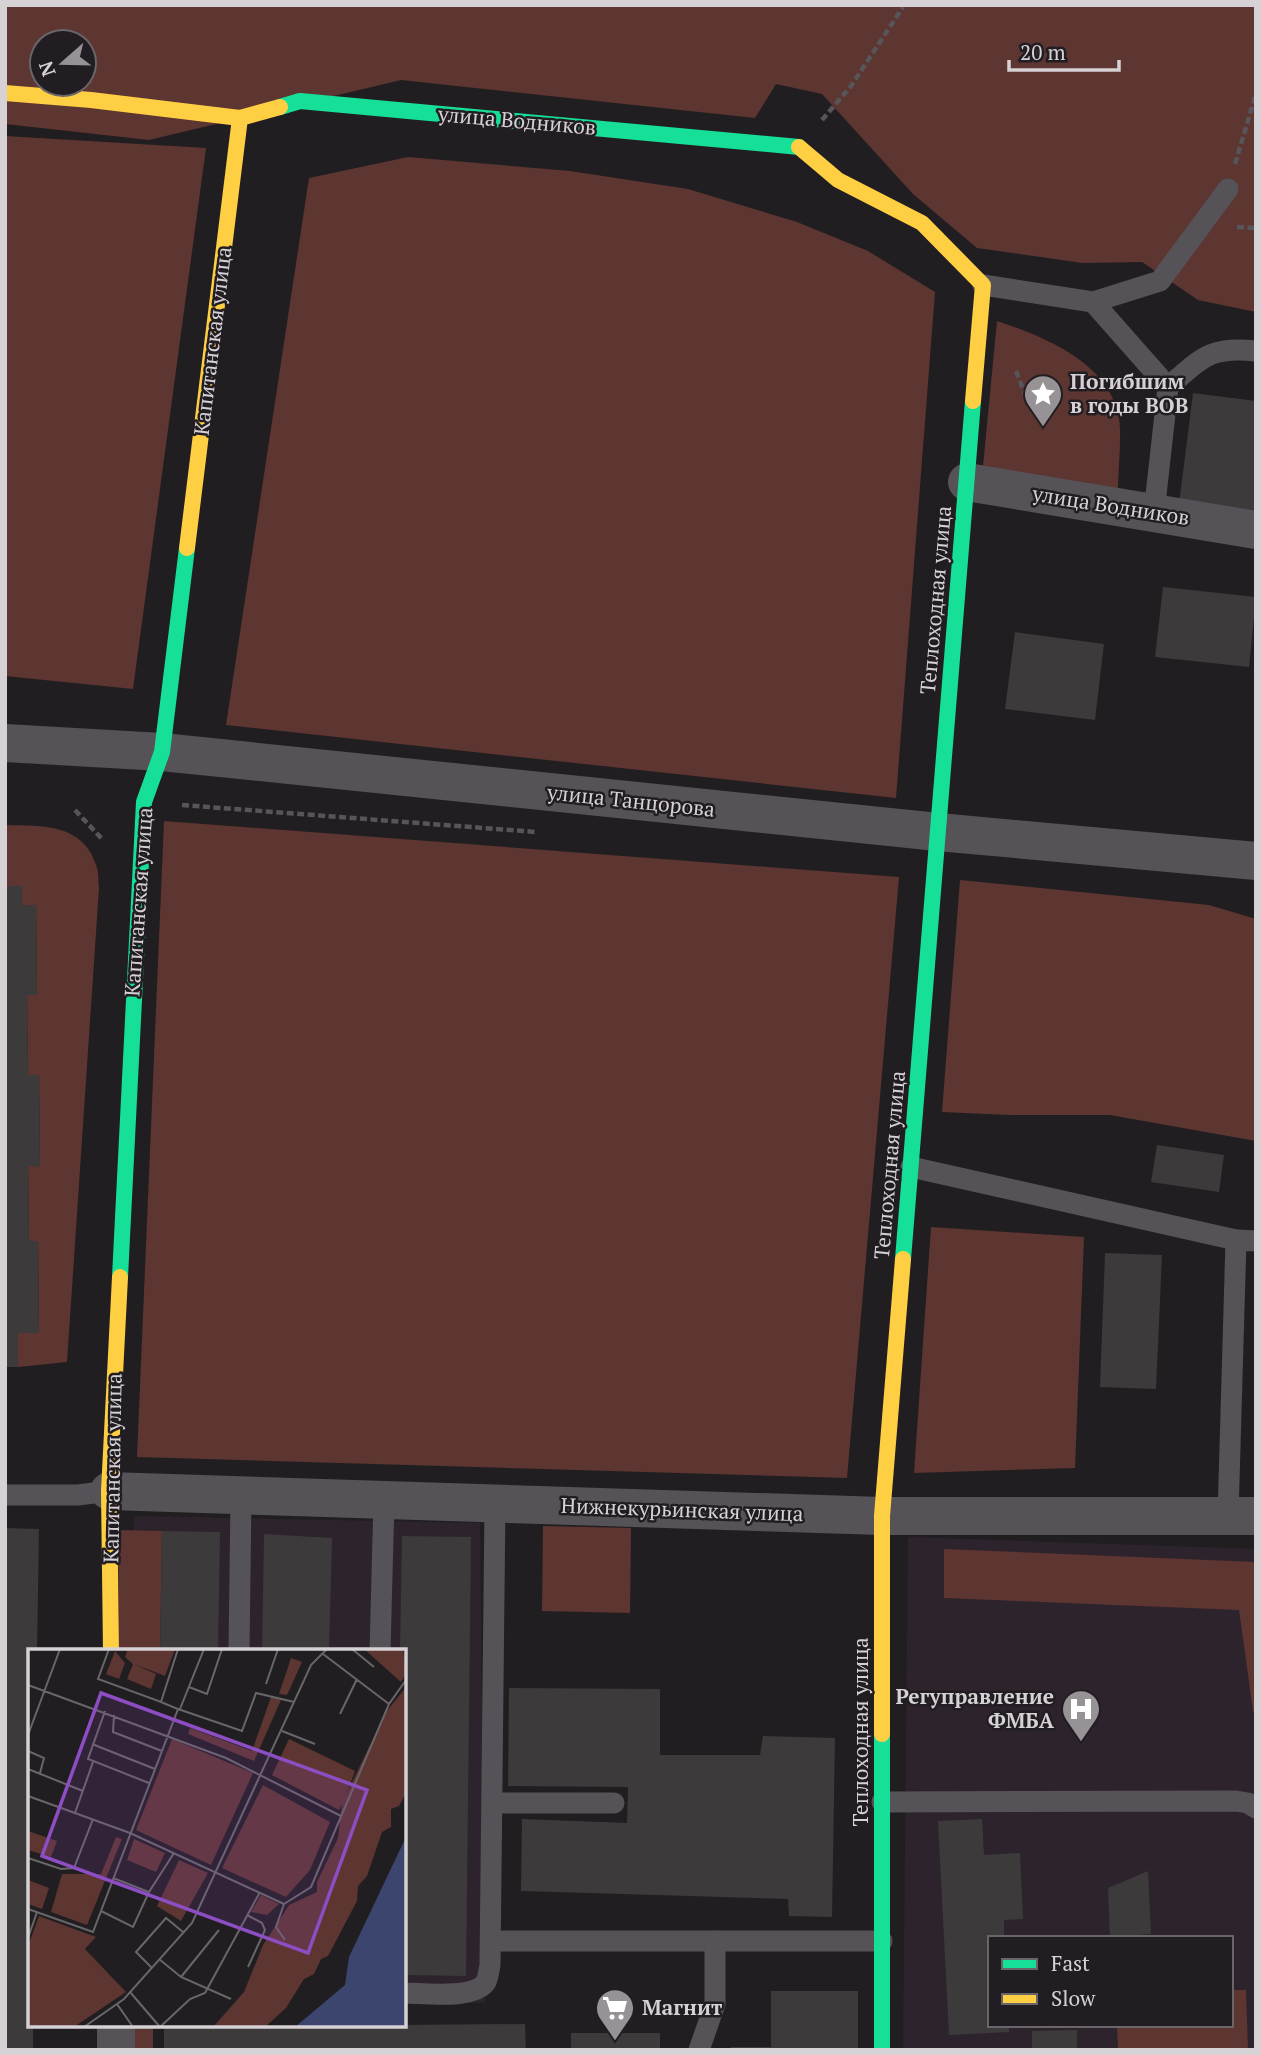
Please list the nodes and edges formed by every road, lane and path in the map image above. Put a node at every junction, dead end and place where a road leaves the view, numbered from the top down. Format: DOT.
graph roads {
  1 [pos="903,7"];
  2 [pos="851,86"];
  3 [pos="5,93"];
  4 [pos="1256,94"];
  5 [pos="240,118"];
  6 [pos="1228,188"];
  7 [pos="983,285"];
  8 [pos="1093,302"];
  9 [pos="1256,351"];
  10 [pos="1168,387"];
  11 [pos="967,482"];
  12 [pos="1154,513"];
  13 [pos="1256,530"];
  14 [pos="5,743"];
  15 [pos="162,752"];
  16 [pos="938,832"];
  17 [pos="1256,862"];
  18 [pos="911,1167"];
  19 [pos="1246,1240"];
  20 [pos="109,1491"];
  21 [pos="5,1495"];
  22 [pos="241,1496"];
  23 [pos="384,1500"];
  24 [pos="495,1503"];
  25 [pos="882,1516"];
  26 [pos="1242,1516"];
  27 [pos="111,1649"];
  28 [pos="239,1649"];
  29 [pos="380,1649"];
  30 [pos="882,1802"];
  31 [pos="493,1803"];
  32 [pos="614,1803"];
  33 [pos="1256,1808"];
  34 [pos="491,1941"];
  35 [pos="715,1941"];
  36 [pos="882,1941"];
  37 [pos="406,1993"];
  38 [pos="116,2027"];
  39 [pos="116,2050"];
  40 [pos="699,2050"];
  41 [pos="882,2050"];
  1 -- 2 [label="path"];
  3 -- 5 [label="street, улица Водников"];
  4 -- 6 [label="path"];
  5 -- 7 [label="street, улица Водников"];
  5 -- 15 [label="street, Капитанская улица"];
  6 -- 8 [label="lane"];
  7 -- 8 [label="lane"];
  7 -- 11 [label="street, Теплоходная улица"];
  8 -- 10 [label="lane"];
  9 -- 10 [label="lane"];
  10 -- 12 [label="lane"];
  11 -- 12 [label="street, улица Водников"];
  11 -- 16 [label="street, Теплоходная улица"];
  12 -- 13 [label="street, улица Водников"];
  14 -- 15 [label="street, улица Танцорова"];
  15 -- 16 [label="street, улица Танцорова"];
  15 -- 20 [label="street, Капитанская улица"];
  16 -- 17 [label="street, улица Танцорова"];
  16 -- 18 [label="street, Теплоходная улица"];
  18 -- 19 [label="lane"];
  18 -- 25 [label="street, Теплоходная улица"];
  19 -- 26 [label="lane"];
  20 -- 21 [label="lane"];
  20 -- 22 [label="street, Нижнекурьинская улица"];
  20 -- 27 [label="street, Капитанская улица"];
  22 -- 23 [label="street, Нижнекурьинская улица"];
  22 -- 28 [label="lane"];
  23 -- 24 [label="street, Нижнекурьинская улица"];
  23 -- 29 [label="lane"];
  24 -- 25 [label="street, Нижнекурьинская улица"];
  24 -- 31 [label="lane"];
  25 -- 26 [label="street, Нижнекурьинская улица"];
  25 -- 30 [label="street, Теплоходная улица"];
  30 -- 33 [label="lane"];
  30 -- 36 [label="street, Теплоходная улица"];
  31 -- 32 [label="lane"];
  31 -- 34 [label="lane"];
  34 -- 35 [label="lane"];
  34 -- 37 [label="lane"];
  35 -- 36 [label="lane"];
  35 -- 40 [label="lane"];
  36 -- 41 [label="street, Теплоходная улица"];
  38 -- 39 [label="street"];
}
